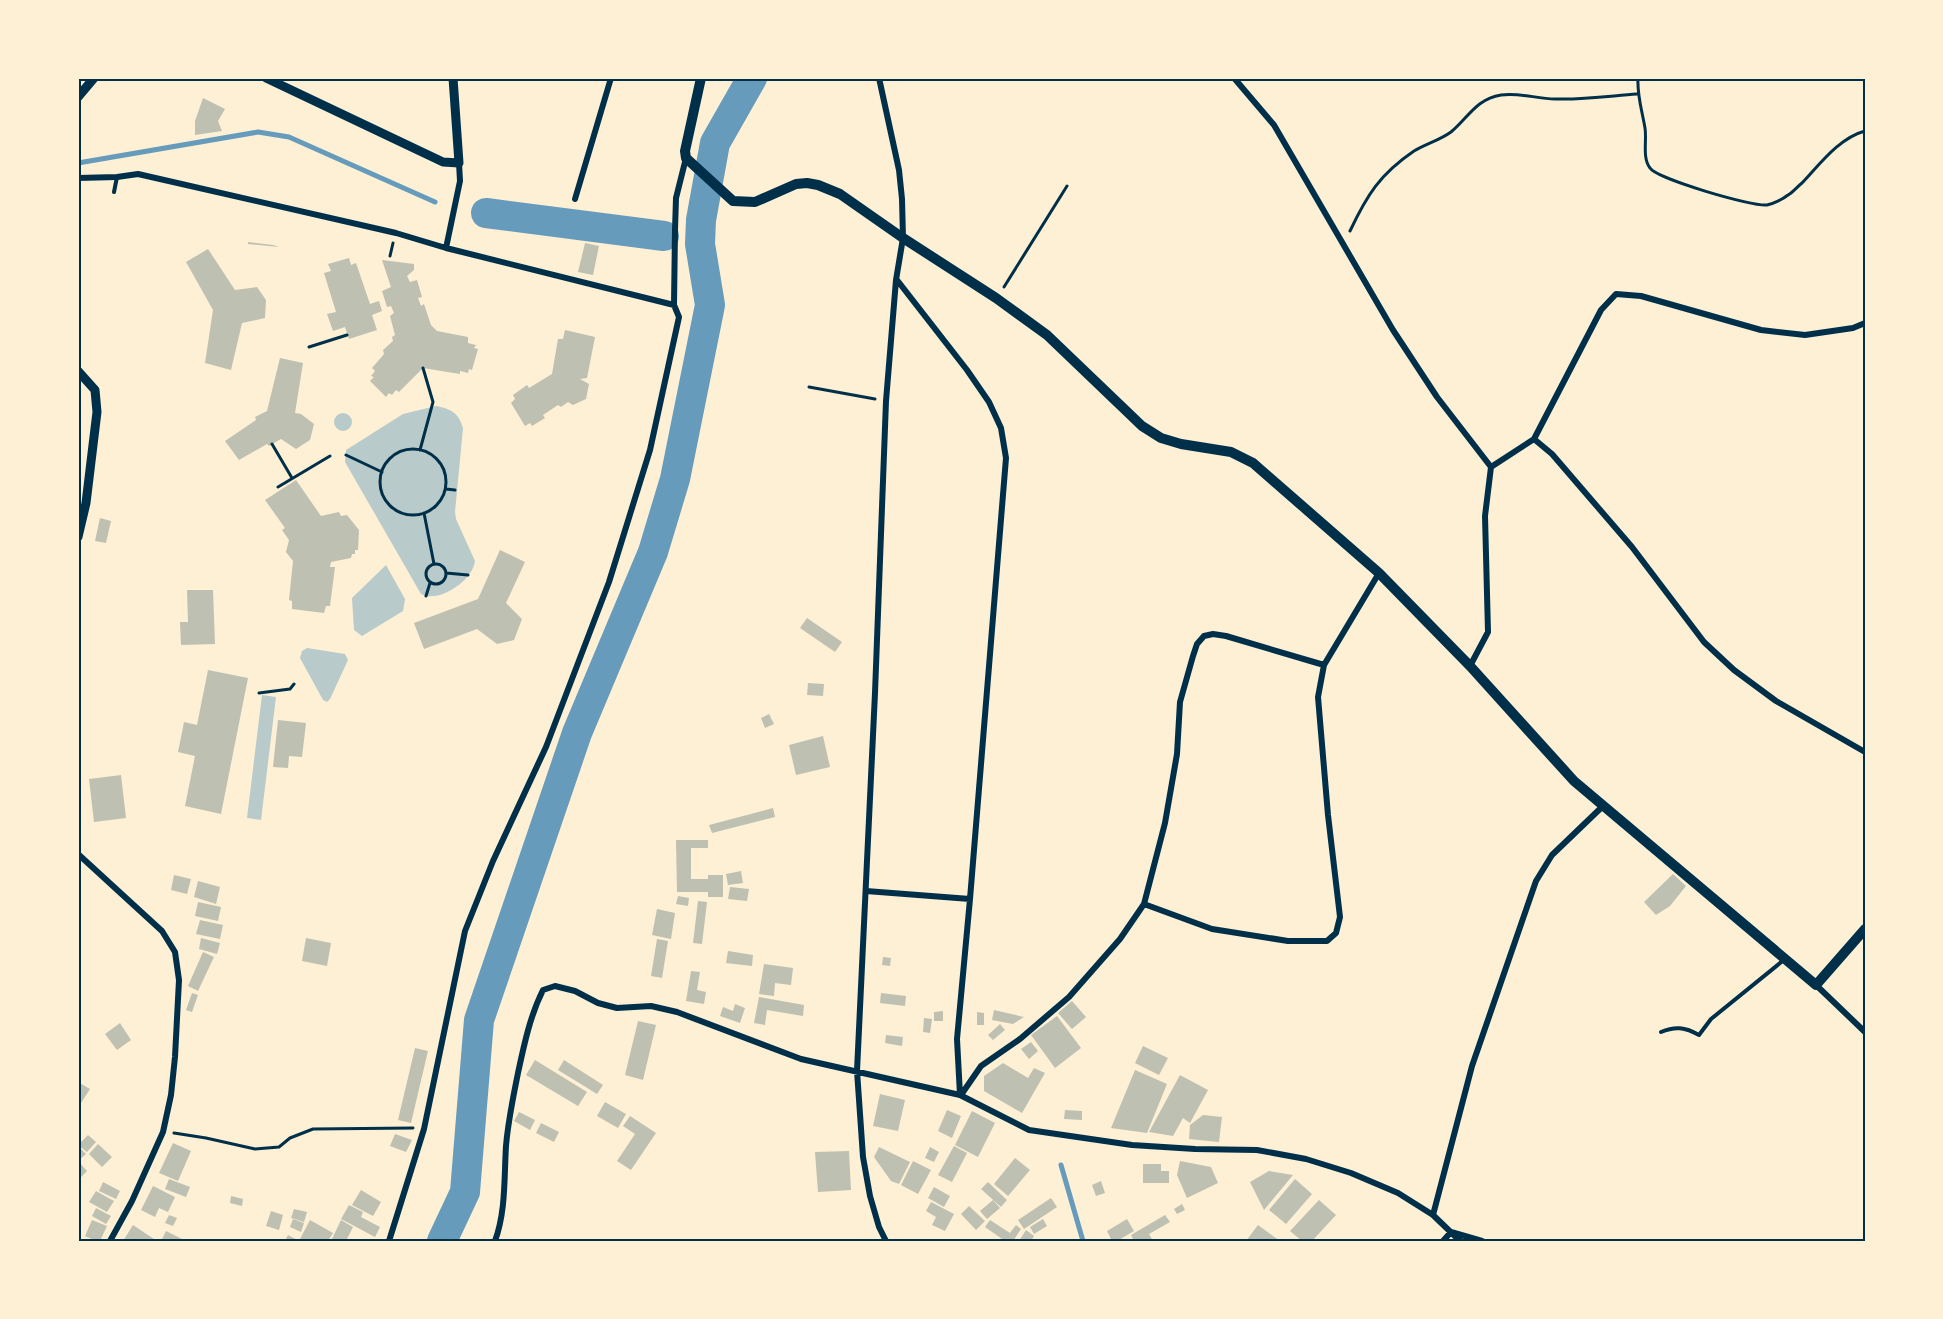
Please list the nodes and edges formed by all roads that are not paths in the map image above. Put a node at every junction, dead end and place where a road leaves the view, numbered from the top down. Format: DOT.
graph roads {
  1 [pos="93,78"];
  2 [pos="266,78"];
  3 [pos="453,78"];
  4 [pos="611,78"];
  5 [pos="701,78"];
  6 [pos="879,78"];
  7 [pos="1234,78"];
  8 [pos="78,97"];
  9 [pos="686,158"];
  10 [pos="459,163"];
  11 [pos="117,177"];
  12 [pos="78,178"];
  13 [pos="114,192"];
  14 [pos="575,199"];
  15 [pos="903,238"];
  16 [pos="446,248"];
  17 [pos="896,280"];
  18 [pos="674,305"];
  19 [pos="1865,323"];
  20 [pos="78,371"];
  21 [pos="1534,439"];
  22 [pos="1491,467"];
  23 [pos="78,537"];
  24 [pos="1379,573"];
  25 [pos="1324,665"];
  26 [pos="1470,666"];
  27 [pos="1865,752"];
  28 [pos="1603,806"];
  29 [pos="78,854"];
  30 [pos="866,891"];
  31 [pos="970,899"];
  32 [pos="1144,904"];
  33 [pos="1865,929"];
  34 [pos="1785,959"];
  35 [pos="1816,985"];
  36 [pos="1661,1032"];
  37 [pos="1865,1032"];
  38 [pos="857,1071"];
  39 [pos="960,1095"];
  40 [pos="1433,1215"];
  41 [pos="1451,1232"];
  42 [pos="110,1241"];
  43 [pos="389,1241"];
  44 [pos="495,1241"];
  45 [pos="886,1241"];
  46 [pos="1443,1241"];
  47 [pos="1460,1241"];
  48 [pos="1482,1241"];
  1 -- 8 [label="street"];
  2 -- 10 [label="street"];
  3 -- 10 [label="street"];
  4 -- 14 [label="street"];
  5 -- 9 [label="main road"];
  6 -- 15 [label="street"];
  7 -- 22 [label="street"];
  9 -- 15 [label="main road"];
  9 -- 18 [label="street"];
  10 -- 16 [label="street"];
  11 -- 12 [label="street"];
  11 -- 13 [label="lane"];
  11 -- 16 [label="street"];
  15 -- 17 [label="street"];
  15 -- 24 [label="main road"];
  16 -- 18 [label="street"];
  17 -- 30 [label="street"];
  17 -- 31 [label="street"];
  18 -- 43 [label="street"];
  19 -- 21 [label="street"];
  20 -- 23 [label="street"];
  21 -- 22 [label="street"];
  21 -- 27 [label="street"];
  22 -- 26 [label="street"];
  24 -- 25 [label="street"];
  24 -- 26 [label="main road"];
  25 -- 32 [label="street"];
  25 -- 32 [label="street"];
  26 -- 28 [label="main road"];
  28 -- 34 [label="main road"];
  28 -- 40 [label="street"];
  29 -- 42 [label="street"];
  30 -- 31 [label="street"];
  30 -- 38 [label="street"];
  31 -- 39 [label="street"];
  32 -- 39 [label="street"];
  33 -- 35 [label="main road"];
  34 -- 35 [label="main road"];
  34 -- 36 [label="lane"];
  35 -- 37 [label="street"];
  38 -- 39 [label="street"];
  38 -- 44 [label="street"];
  38 -- 45 [label="street"];
  39 -- 40 [label="street"];
  40 -- 41 [label="street"];
  41 -- 46 [label="street"];
  41 -- 47 [label="street"];
  41 -- 48 [label="street"];
}
